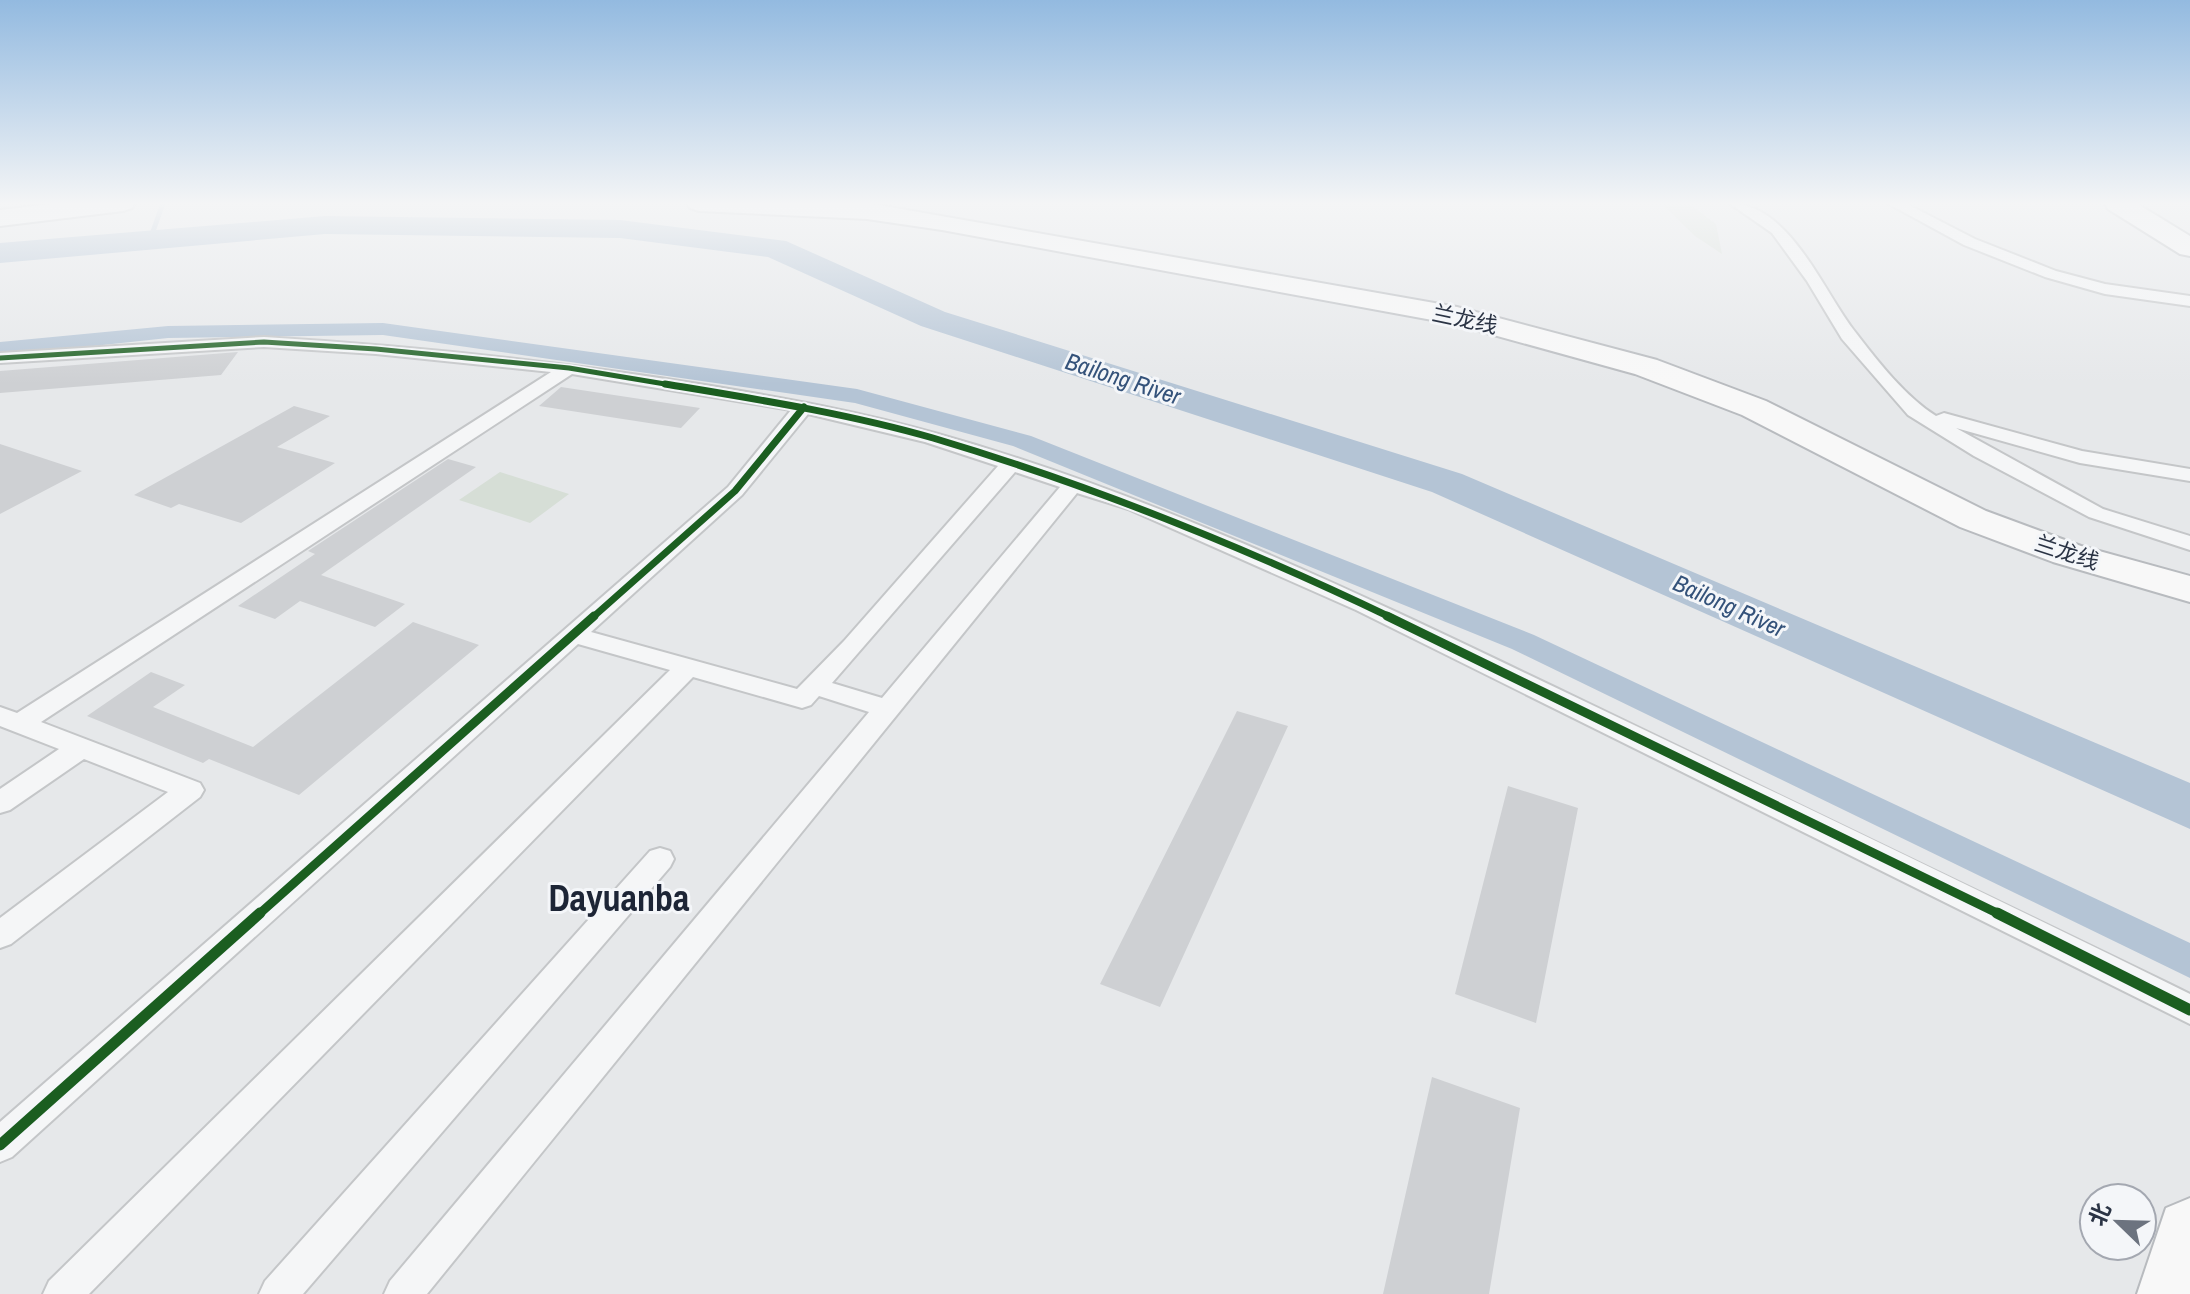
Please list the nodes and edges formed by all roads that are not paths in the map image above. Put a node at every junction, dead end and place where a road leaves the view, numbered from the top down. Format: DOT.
graph roads {
  1 [pos="1169,263"];
  2 [pos="1802,263"];
  3 [pos="2024,263"];
  4 [pos="2190,301"];
  5 [pos="0,358"];
  6 [pos="569,368"];
  7 [pos="804,407"];
  8 [pos="1915,411"];
  9 [pos="1012,463"];
  10 [pos="2190,475"];
  11 [pos="1073,484"];
  12 [pos="2190,543"];
  13 [pos="2190,589"];
  14 [pos="573,635"];
  15 [pos="688,667"];
  16 [pos="815,686"];
  17 [pos="885,708"];
  18 [pos="10,719"];
  19 [pos="81,748"];
  20 [pos="0,803"];
  21 [pos="660,859"];
  22 [pos="0,935"];
  23 [pos="2190,1010"];
  24 [pos="0,1145"];
  25 [pos="2190,1232"];
  26 [pos="62,1294"];
  27 [pos="278,1294"];
  28 [pos="403,1294"];
  29 [pos="2172,1294"];
  1 -- 13 [label="highway, 兰龙线"];
  2 -- 8 [label="street"];
  3 -- 4 [label="street"];
  5 -- 6 [label="street"];
  6 -- 7 [label="street"];
  6 -- 18 [label="street"];
  7 -- 9 [label="street"];
  7 -- 14 [label="street"];
  8 -- 10 [label="street"];
  8 -- 12 [label="street"];
  9 -- 11 [label="street"];
  9 -- 16 [label="street"];
  11 -- 17 [label="street"];
  11 -- 23 [label="street"];
  14 -- 15 [label="street"];
  14 -- 24 [label="street"];
  15 -- 16 [label="street"];
  15 -- 26 [label="street"];
  16 -- 17 [label="street"];
  17 -- 28 [label="street"];
  18 -- 19 [label="street"];
  19 -- 20 [label="street"];
  19 -- 22 [label="street"];
  21 -- 27 [label="street"];
  25 -- 29 [label="highway"];
}
